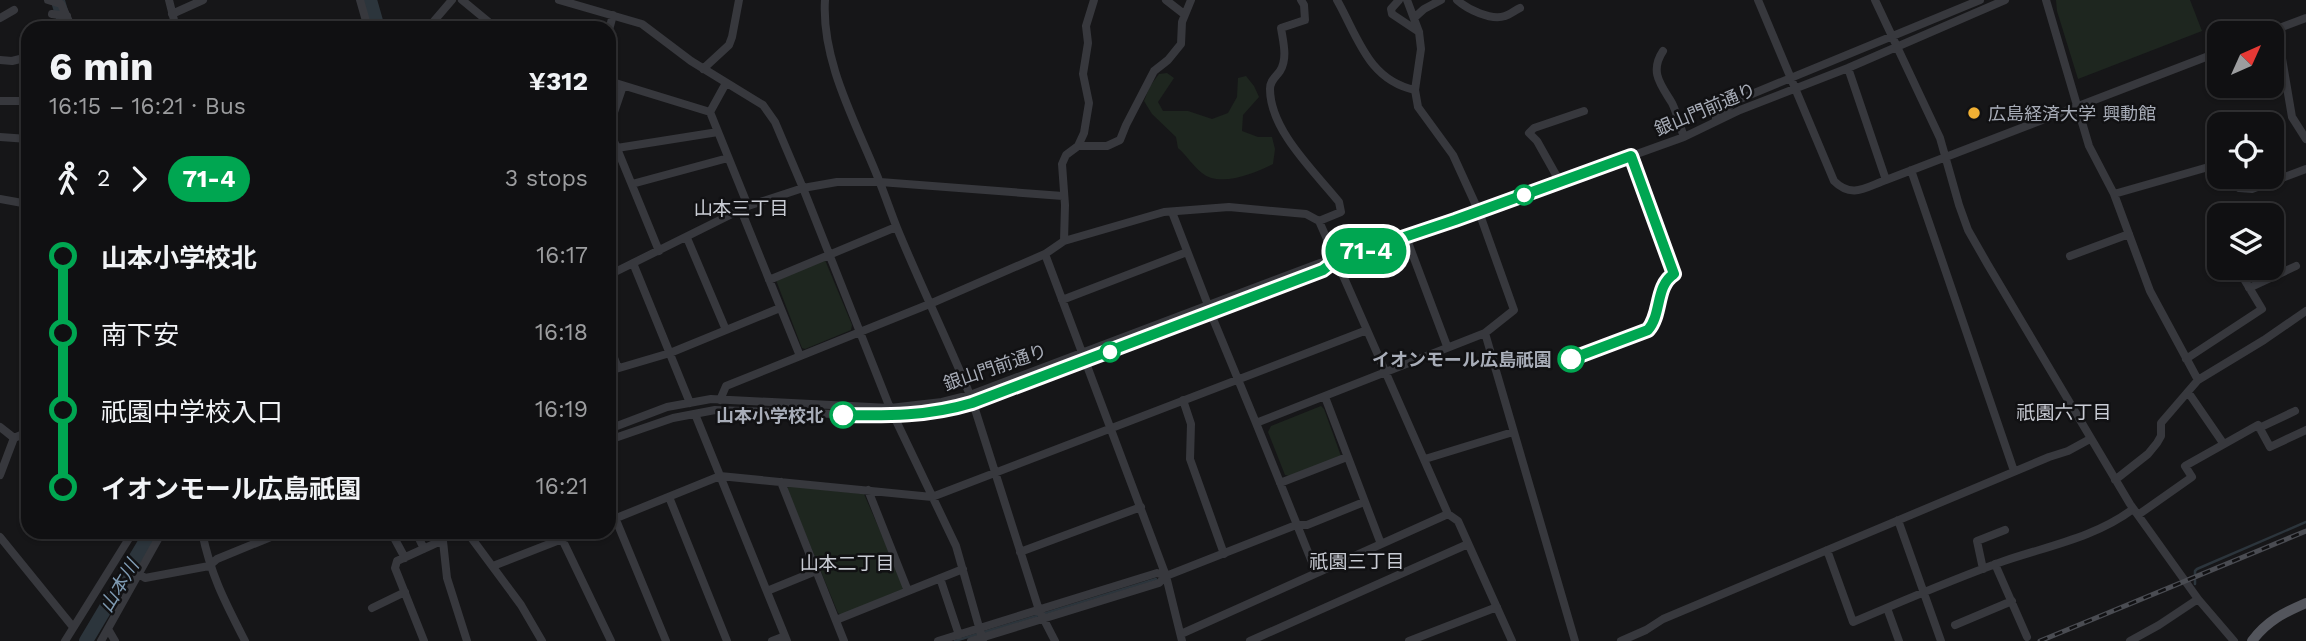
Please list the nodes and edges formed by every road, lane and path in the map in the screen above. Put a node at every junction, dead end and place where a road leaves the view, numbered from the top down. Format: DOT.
graph roads {
  1 [pos="48,0"];
  2 [pos="169,0"];
  3 [pos="204,0"];
  4 [pos="360,0"];
  5 [pos="452,0"];
  6 [pos="462,0"];
  7 [pos="559,0"];
  8 [pos="739,0"];
  9 [pos="825,0"];
  10 [pos="1094,0"];
  11 [pos="1166,0"];
  12 [pos="1191,0"];
  13 [pos="1301,0"];
  14 [pos="1337,0"];
  15 [pos="1399,0"];
  16 [pos="1407,0"];
  17 [pos="1441,0"];
  18 [pos="1457,0"];
  19 [pos="1758,0"];
  20 [pos="1875,0"];
  21 [pos="1980,0"];
  22 [pos="2005,0"];
  23 [pos="2046,0"];
  24 [pos="1520,8"];
  25 [pos="14,10"];
  26 [pos="51,14"];
  27 [pos="173,14"];
  28 [pos="1184,14"];
  29 [pos="613,15"];
  30 [pos="67,16"];
  31 [pos="0,18"];
  32 [pos="484,18"];
  33 [pos="1414,18"];
  34 [pos="2306,18"];
  35 [pos="69,21"];
  36 [pos="174,21"];
  37 [pos="366,21"];
  38 [pos="434,21"];
  39 [pos="482,21"];
  40 [pos="488,21"];
  41 [pos="611,21"];
  42 [pos="2284,26"];
  43 [pos="1419,32"];
  44 [pos="1892,37"];
  45 [pos="1898,47"];
  46 [pos="1662,51"];
  47 [pos="2207,57"];
  48 [pos="1,58"];
  49 [pos="21,59"];
  50 [pos="1848,68"];
  51 [pos="703,69"];
  52 [pos="2284,70"];
  53 [pos="1792,79"];
  54 [pos="726,83"];
  55 [pos="616,84"];
  56 [pos="623,86"];
  57 [pos="1796,89"];
  58 [pos="1415,90"];
  59 [pos="0,101"];
  60 [pos="21,102"];
  61 [pos="616,107"];
  62 [pos="2079,107"];
  63 [pos="1584,111"];
  64 [pos="710,113"];
  65 [pos="1707,125"];
  66 [pos="718,132"];
  67 [pos="0,137"];
  68 [pos="1684,137"];
  69 [pos="21,138"];
  70 [pos="2306,139"];
  71 [pos="1078,146"];
  72 [pos="617,148"];
  73 [pos="728,158"];
  74 [pos="1946,158"];
  75 [pos="2207,167"];
  76 [pos="2306,169"];
  77 [pos="1911,170"];
  78 [pos="2284,177"];
  79 [pos="1886,180"];
  80 [pos="880,182"];
  81 [pos="1560,182"];
  82 [pos="632,184"];
  83 [pos="803,187"];
  84 [pos="2114,194"];
  85 [pos="1063,196"];
  86 [pos="0,199"];
  87 [pos="21,203"];
  88 [pos="745,208"];
  89 [pos="1172,212"];
  90 [pos="1479,212"];
  91 [pos="1319,221"];
  92 [pos="897,228"];
  93 [pos="2129,234"];
  94 [pos="687,237"];
  95 [pos="1406,237"];
  96 [pos="1064,241"];
  97 [pos="659,251"];
  98 [pos="1187,252"];
  99 [pos="830,254"];
  100 [pos="1045,254"];
  101 [pos="2070,256"];
  102 [pos="1336,260"];
  103 [pos="633,263"];
  104 [pos="2296,266"];
  105 [pos="616,272"];
  106 [pos="769,280"];
  107 [pos="2244,280"];
  108 [pos="2249,288"];
  109 [pos="1062,300"];
  110 [pos="932,303"];
  111 [pos="780,308"];
  112 [pos="1209,309"];
  113 [pos="2306,311"];
  114 [pos="726,330"];
  115 [pos="1367,330"];
  116 [pos="860,332"];
  117 [pos="1485,333"];
  118 [pos="1447,346"];
  119 [pos="670,353"];
  120 [pos="800,356"];
  121 [pos="1083,358"];
  122 [pos="2186,359"];
  123 [pos="616,368"];
  124 [pos="1387,373"];
  125 [pos="1237,379"];
  126 [pos="2197,380"];
  127 [pos="2188,392"];
  128 [pos="1325,397"];
  129 [pos="972,399"];
  130 [pos="720,400"];
  131 [pos="1183,400"];
  132 [pos="690,403"];
  133 [pos="890,408"];
  134 [pos="2295,411"];
  135 [pos="695,414"];
  136 [pos="894,416"];
  137 [pos="1256,423"];
  138 [pos="616,426"];
  139 [pos="0,427"];
  140 [pos="1111,428"];
  141 [pos="2259,428"];
  142 [pos="2306,430"];
  143 [pos="1513,432"];
  144 [pos="21,435"];
  145 [pos="14,438"];
  146 [pos="616,438"];
  147 [pos="2090,439"];
  148 [pos="2223,443"];
  149 [pos="1347,457"];
  150 [pos="1425,459"];
  151 [pos="2014,471"];
  152 [pos="995,473"];
  153 [pos="0,475"];
  154 [pos="720,476"];
  155 [pos="2115,480"];
  156 [pos="781,482"];
  157 [pos="1280,483"];
  158 [pos="868,490"];
  159 [pos="669,497"];
  160 [pos="932,497"];
  161 [pos="1364,502"];
  162 [pos="1141,507"];
  163 [pos="2135,512"];
  164 [pos="1448,514"];
  165 [pos="616,517"];
  166 [pos="1898,520"];
  167 [pos="1296,525"];
  168 [pos="616,528"];
  169 [pos="2005,530"];
  170 [pos="129,539"];
  171 [pos="158,539"];
  172 [pos="203,539"];
  173 [pos="266,539"];
  174 [pos="395,539"];
  175 [pos="419,539"];
  176 [pos="439,539"];
  177 [pos="443,539"];
  178 [pos="473,539"];
  179 [pos="562,539"];
  180 [pos="1,540"];
  181 [pos="1381,544"];
  182 [pos="1468,544"];
  183 [pos="424,549"];
  184 [pos="1827,550"];
  185 [pos="1020,552"];
  186 [pos="1224,554"];
  187 [pos="405,558"];
  188 [pos="1996,564"];
  189 [pos="209,566"];
  190 [pos="494,566"];
  191 [pos="963,569"];
  192 [pos="1983,569"];
  193 [pos="816,571"];
  194 [pos="1316,572"];
  195 [pos="139,574"];
  196 [pos="1166,576"];
  197 [pos="940,578"];
  198 [pos="767,591"];
  199 [pos="908,591"];
  200 [pos="405,592"];
  201 [pos="1924,593"];
  202 [pos="2198,599"];
  203 [pos="2012,601"];
  204 [pos="2306,603"];
  205 [pos="1497,607"];
  206 [pos="372,608"];
  207 [pos="1887,608"];
  208 [pos="1040,614"];
  209 [pos="836,620"];
  210 [pos="1955,625"];
  211 [pos="73,627"];
  212 [pos="108,629"];
  213 [pos="959,635"];
  214 [pos="981,636"];
  215 [pos="2027,637"];
  216 [pos="786,638"];
  217 [pos="1182,638"];
  218 [pos="65,641"];
  219 [pos="101,641"];
  220 [pos="115,641"];
  221 [pos="245,641"];
  222 [pos="424,641"];
  223 [pos="467,641"];
  224 [pos="542,641"];
  225 [pos="611,641"];
  226 [pos="666,641"];
  227 [pos="727,641"];
  228 [pos="772,641"];
  229 [pos="844,641"];
  230 [pos="938,641"];
  231 [pos="971,641"];
  232 [pos="1055,641"];
  233 [pos="1250,641"];
  234 [pos="1409,641"];
  235 [pos="1512,641"];
  236 [pos="1575,641"];
  237 [pos="1621,641"];
  238 [pos="1899,641"];
  239 [pos="1941,641"];
  240 [pos="2130,641"];
  241 [pos="2234,641"];
  242 [pos="2252,641"];
  1 -- 30 [label="street"];
  2 -- 27 [label="street"];
  3 -- 27 [label="street"];
  4 -- 37 [label="street"];
  5 -- 38 [label="street"];
  6 -- 32 [label="street"];
  7 -- 29 [label="street"];
  8 -- 51 [label="street"];
  9 -- 80 [label="street"];
  10 -- 71 [label="street"];
  11 -- 28 [label="street"];
  12 -- 28 [label="street"];
  13 -- 91 [label="street"];
  14 -- 58 [label="street"];
  15 -- 43 [label="street"];
  16 -- 33 [label="street"];
  17 -- 33 [label="street"];
  18 -- 24 [label="street"];
  19 -- 53 [label="street"];
  20 -- 44 [label="street"];
  21 -- 44 [label="street"];
  22 -- 45 [label="street, 銀山門前通り"];
  23 -- 62 [label="street"];
  25 -- 31 [label="street"];
  26 -- 30 [label="street"];
  27 -- 36 [label="street"];
  28 -- 71 [label="street"];
  29 -- 41 [label="street"];
  29 -- 51 [label="street"];
  30 -- 35 [label="street"];
  32 -- 39 [label="street"];
  32 -- 40 [label="street"];
  33 -- 43 [label="street"];
  34 -- 42 [label="street"];
  43 -- 58 [label="street"];
  44 -- 45 [label="street"];
  44 -- 53 [label="street"];
  45 -- 50 [label="street, 銀山門前通り"];
  45 -- 74 [label="street"];
  46 -- 68 [label="street"];
  47 -- 62 [label="street"];
  48 -- 49 [label="street"];
  50 -- 57 [label="street, 銀山門前通り"];
  50 -- 79 [label="street"];
  51 -- 54 [label="street"];
  52 -- 70 [label="street"];
  53 -- 57 [label="street"];
  53 -- 65 [label="street"];
  54 -- 64 [label="street"];
  54 -- 83 [label="street"];
  55 -- 56 [label="street"];
  56 -- 61 [label="street"];
  56 -- 64 [label="street"];
  57 -- 65 [label="street, 銀山門前通り"];
  57 -- 79 [label="street"];
  58 -- 90 [label="street"];
  59 -- 60 [label="street"];
  62 -- 74 [label="street"];
  62 -- 84 [label="street"];
  63 -- 81 [label="street"];
  64 -- 66 [label="street"];
  65 -- 68 [label="street, 銀山門前通り"];
  66 -- 72 [label="street"];
  66 -- 73 [label="street"];
  67 -- 69 [label="street"];
  68 -- 81 [label="street, 銀山門前通り"];
  71 -- 85 [label="street"];
  72 -- 82 [label="street"];
  73 -- 82 [label="street"];
  73 -- 88 [label="street"];
  74 -- 77 [label="street"];
  74 -- 147 [label="street"];
  75 -- 84 [label="street"];
  76 -- 78 [label="street"];
  77 -- 79 [label="street"];
  77 -- 151 [label="street"];
  80 -- 83 [label="street"];
  80 -- 85 [label="street"];
  80 -- 92 [label="street"];
  81 -- 90 [label="street, 銀山門前通り"];
  82 -- 97 [label="street"];
  83 -- 88 [label="street"];
  83 -- 99 [label="street"];
  84 -- 93 [label="street"];
  85 -- 96 [label="street"];
  86 -- 87 [label="street"];
  88 -- 94 [label="street"];
  88 -- 106 [label="street"];
  89 -- 91 [label="street"];
  89 -- 96 [label="street"];
  89 -- 98 [label="street"];
  90 -- 95 [label="street, 銀山門前通り"];
  90 -- 117 [label="street"];
  91 -- 102 [label="street"];
  92 -- 99 [label="street"];
  92 -- 110 [label="street"];
  93 -- 101 [label="street"];
  93 -- 122 [label="street"];
  94 -- 97 [label="street"];
  94 -- 114 [label="street"];
  95 -- 102 [label="street, 銀山門前通り"];
  95 -- 118 [label="street"];
  96 -- 100 [label="street"];
  97 -- 103 [label="street"];
  98 -- 109 [label="street"];
  98 -- 112 [label="street"];
  99 -- 106 [label="street"];
  99 -- 116 [label="street"];
  100 -- 109 [label="street"];
  100 -- 110 [label="street"];
  102 -- 112 [label="street, 銀山門前通り"];
  102 -- 115 [label="street"];
  103 -- 105 [label="street"];
  103 -- 119 [label="street"];
  104 -- 108 [label="street"];
  106 -- 111 [label="street"];
  107 -- 108 [label="street"];
  108 -- 122 [label="street"];
  109 -- 121 [label="street"];
  110 -- 116 [label="street"];
  110 -- 129 [label="street"];
  111 -- 114 [label="street"];
  111 -- 120 [label="street"];
  112 -- 121 [label="street, 銀山門前通り"];
  112 -- 125 [label="street"];
  113 -- 126 [label="street"];
  114 -- 119 [label="street"];
  115 -- 124 [label="street"];
  115 -- 125 [label="street"];
  116 -- 120 [label="street"];
  116 -- 133 [label="street"];
  117 -- 118 [label="street"];
  117 -- 143 [label="street"];
  118 -- 124 [label="street"];
  119 -- 123 [label="street"];
  119 -- 132 [label="street"];
  120 -- 130 [label="street"];
  121 -- 129 [label="street, 銀山門前通り"];
  121 -- 140 [label="street"];
  122 -- 126 [label="street"];
  124 -- 128 [label="street"];
  124 -- 150 [label="street"];
  125 -- 131 [label="street"];
  125 -- 137 [label="street"];
  126 -- 127 [label="street"];
  127 -- 148 [label="street"];
  127 -- 155 [label="street"];
  128 -- 137 [label="street"];
  128 -- 149 [label="street"];
  129 -- 133 [label="street, 銀山門前通り"];
  129 -- 136 [label="street, 銀山門前通り"];
  129 -- 152 [label="street"];
  130 -- 132 [label="street, 銀山門前通り"];
  130 -- 133 [label="street, 銀山門前通り"];
  131 -- 140 [label="street"];
  131 -- 186 [label="street"];
  132 -- 138 [label="street, 銀山門前通り"];
  133 -- 136 [label="street"];
  134 -- 141 [label="street"];
  135 -- 136 [label="street, 銀山門前通り"];
  135 -- 146 [label="street, 銀山門前通り"];
  135 -- 154 [label="street"];
  136 -- 160 [label="street"];
  137 -- 157 [label="street"];
  139 -- 145 [label="street"];
  140 -- 152 [label="street"];
  140 -- 162 [label="street"];
  141 -- 142 [label="street"];
  141 -- 148 [label="street"];
  143 -- 150 [label="street"];
  143 -- 236 [label="street"];
  144 -- 145 [label="street"];
  145 -- 153 [label="street"];
  147 -- 151 [label="street"];
  147 -- 155 [label="street"];
  148 -- 163 [label="street"];
  149 -- 157 [label="street"];
  149 -- 161 [label="street"];
  150 -- 164 [label="street"];
  151 -- 166 [label="street"];
  152 -- 160 [label="street"];
  152 -- 185 [label="street"];
  154 -- 156 [label="street"];
  154 -- 159 [label="street"];
  154 -- 198 [label="street"];
  155 -- 163 [label="street"];
  156 -- 158 [label="street"];
  156 -- 193 [label="street"];
  157 -- 167 [label="street"];
  158 -- 160 [label="street"];
  158 -- 199 [label="street"];
  159 -- 165 [label="street"];
  159 -- 227 [label="street"];
  160 -- 191 [label="street"];
  161 -- 167 [label="street"];
  161 -- 181 [label="street"];
  162 -- 185 [label="street"];
  162 -- 196 [label="street"];
  163 -- 188 [label="street"];
  163 -- 202 [label="street"];
  164 -- 181 [label="street"];
  164 -- 182 [label="street"];
  166 -- 184 [label="street"];
  166 -- 201 [label="street"];
  167 -- 186 [label="street"];
  167 -- 194 [label="street"];
  168 -- 226 [label="street"];
  169 -- 192 [label="street"];
  170 -- 211 [label="street"];
  171 -- 195 [label="street"];
  172 -- 189 [label="street"];
  173 -- 189 [label="street"];
  174 -- 187 [label="street"];
  175 -- 183 [label="street"];
  176 -- 183 [label="street"];
  177 -- 223 [label="street"];
  178 -- 190 [label="street"];
  179 -- 190 [label="street"];
  179 -- 225 [label="street"];
  180 -- 211 [label="street"];
  181 -- 194 [label="street"];
  182 -- 205 [label="street"];
  182 -- 233 [label="street"];
  183 -- 187 [label="street"];
  184 -- 207 [label="street"];
  184 -- 237 [label="street"];
  185 -- 208 [label="street"];
  186 -- 196 [label="street"];
  187 -- 200 [label="street"];
  188 -- 192 [label="street"];
  188 -- 203 [label="street"];
  189 -- 195 [label="street"];
  189 -- 221 [label="street"];
  190 -- 224 [label="street"];
  191 -- 197 [label="street"];
  191 -- 214 [label="street"];
  192 -- 201 [label="street"];
  193 -- 198 [label="street"];
  193 -- 209 [label="street"];
  194 -- 217 [label="street"];
  195 -- 212 [label="street"];
  196 -- 208 [label="street"];
  196 -- 217 [label="street"];
  197 -- 199 [label="street"];
  197 -- 213 [label="street"];
  198 -- 216 [label="street"];
  199 -- 209 [label="street"];
  200 -- 206 [label="street"];
  200 -- 222 [label="street"];
  201 -- 207 [label="street"];
  201 -- 239 [label="street"];
  202 -- 240 [label="street"];
  202 -- 241 [label="street"];
  203 -- 210 [label="street"];
  203 -- 215 [label="street"];
  204 -- 242 [label="main road"];
  205 -- 234 [label="street"];
  205 -- 235 [label="street"];
  207 -- 238 [label="street"];
  208 -- 214 [label="street"];
  208 -- 232 [label="street"];
  209 -- 229 [label="street"];
  211 -- 218 [label="street"];
  212 -- 219 [label="street"];
  212 -- 220 [label="street"];
  213 -- 214 [label="street"];
  213 -- 230 [label="street"];
  214 -- 231 [label="street"];
  216 -- 228 [label="street"];
}
